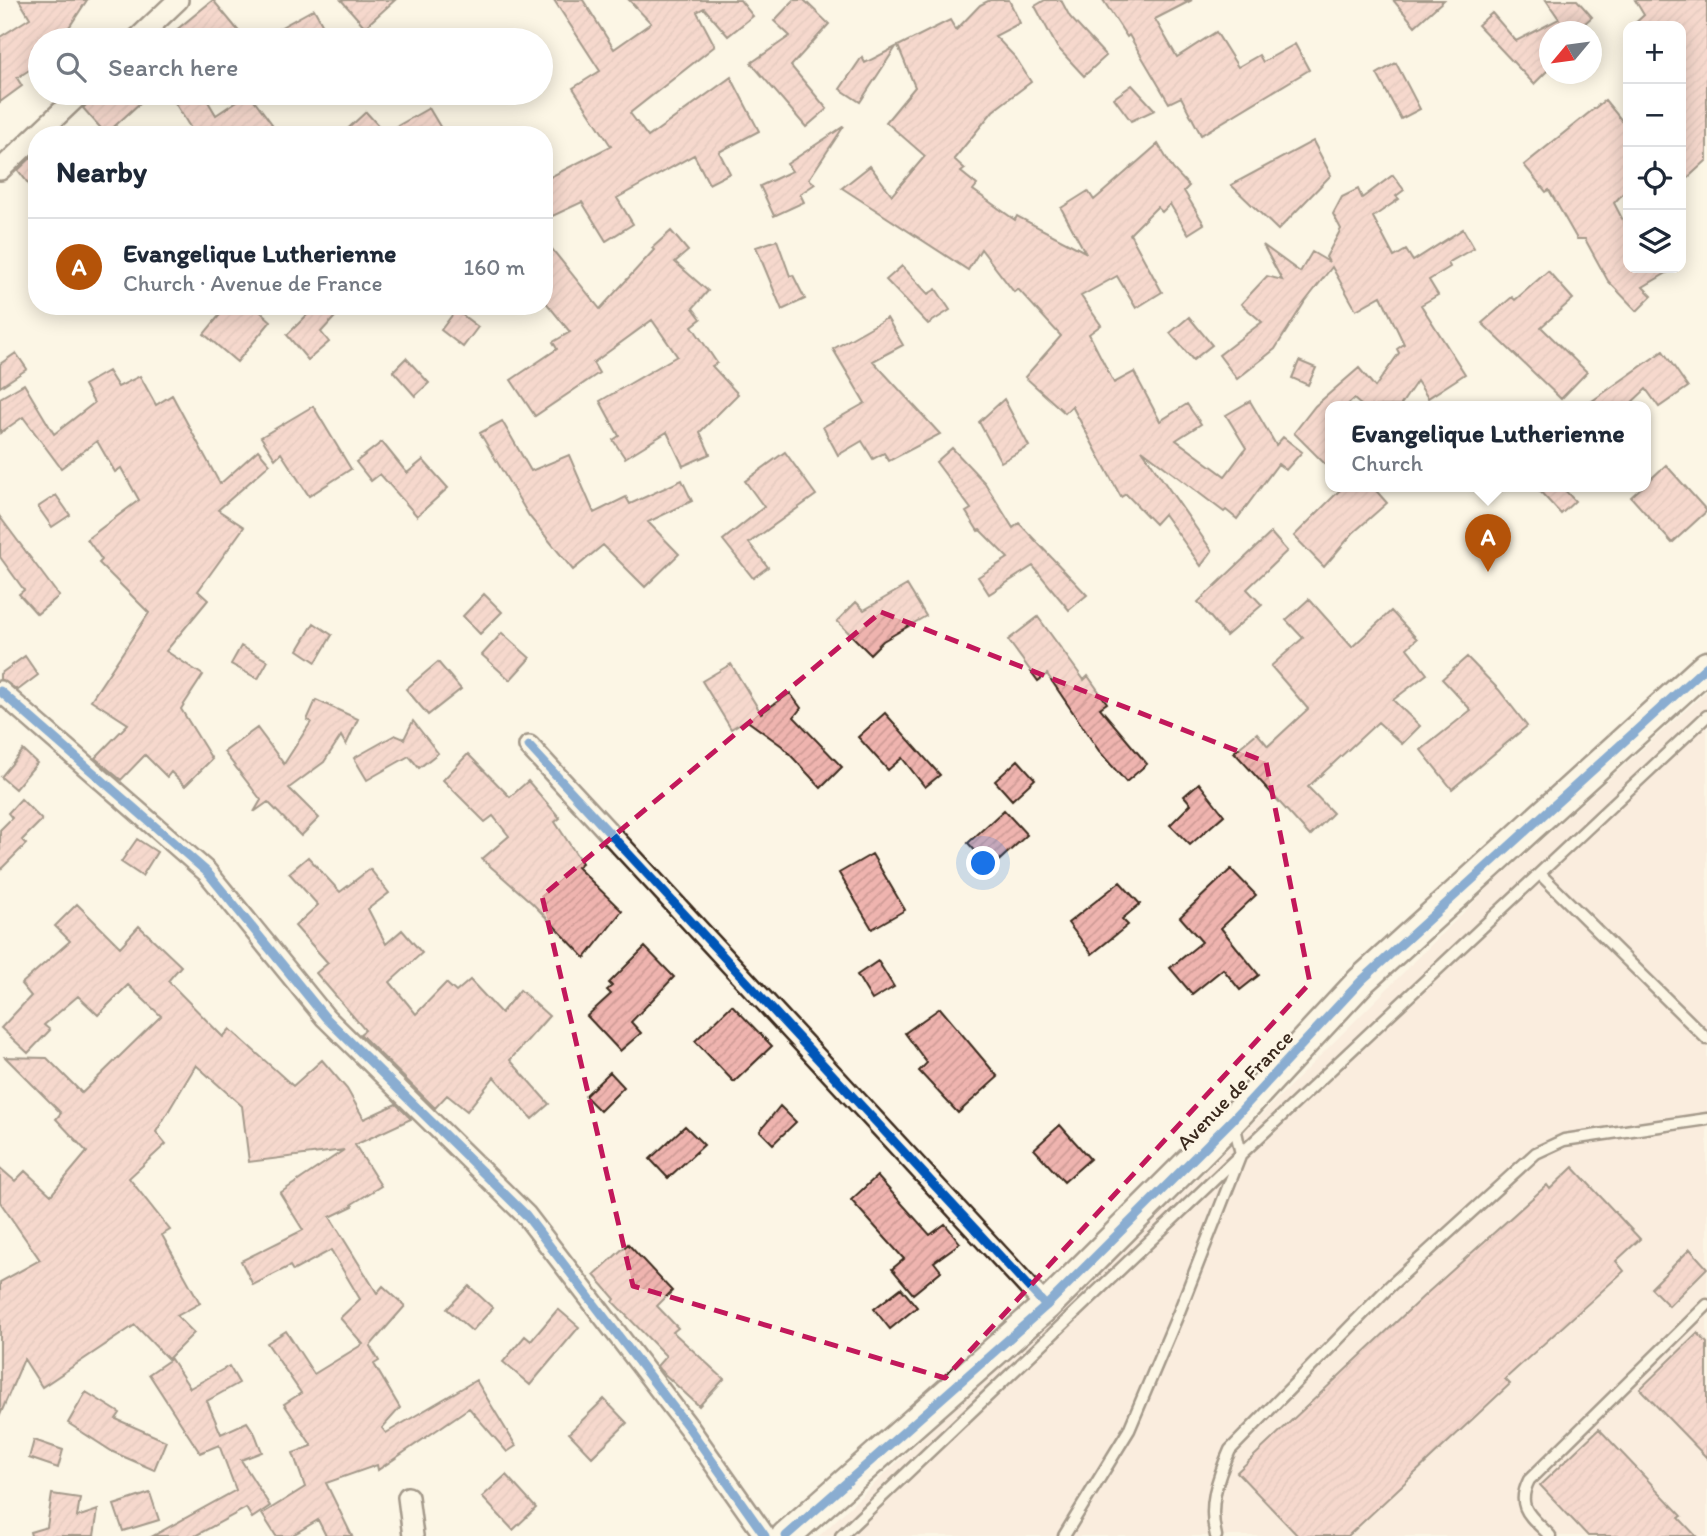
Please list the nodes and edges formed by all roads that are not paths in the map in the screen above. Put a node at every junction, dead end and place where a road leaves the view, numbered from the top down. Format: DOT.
graph roads {
  1 [pos="178,0"];
  2 [pos="149,28"];
  3 [pos="68,105"];
  4 [pos="46,126"];
  5 [pos="28,143"];
  6 [pos="0,170"];
  7 [pos="1707,666"];
  8 [pos="0,691"];
  9 [pos="1707,716"];
  10 [pos="529,746"];
  11 [pos="1541,875"];
  12 [pos="1707,1039"];
  13 [pos="1233,1119"];
  14 [pos="1707,1119"];
  15 [pos="1241,1154"];
  16 [pos="1046,1306"];
  17 [pos="1706,1309"];
  18 [pos="408,1497"];
  19 [pos="413,1536"];
  20 [pos="765,1536"];
  21 [pos="786,1536"];
  22 [pos="841,1536"];
  23 [pos="1064,1536"];
  24 [pos="1216,1536"];
  25 [pos="1550,1536"];
  1 -- 2 [label="street"];
  3 -- 4 [label="street"];
  5 -- 6 [label="street"];
  7 -- 13 [label="street, Avenue de France"];
  8 -- 20 [label="street"];
  9 -- 11 [label="lane"];
  10 -- 16 [label="street"];
  11 -- 12 [label="lane"];
  11 -- 15 [label="lane"];
  13 -- 15 [label="lane"];
  13 -- 16 [label="street, Avenue de France"];
  14 -- 24 [label="lane"];
  15 -- 22 [label="lane"];
  15 -- 23 [label="lane"];
  16 -- 21 [label="street, Avenue de France"];
  17 -- 25 [label="lane"];
  18 -- 19 [label="street"];
}
